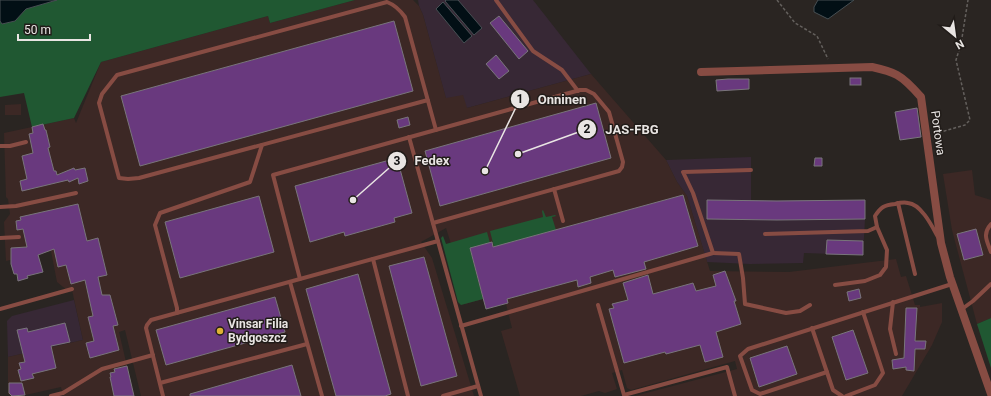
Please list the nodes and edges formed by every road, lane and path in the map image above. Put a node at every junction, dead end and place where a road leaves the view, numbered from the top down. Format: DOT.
graph roads {
  1 [pos="496,0"];
  2 [pos="777,0"];
  3 [pos="968,0"];
  4 [pos="832,68"];
  5 [pos="701,72"];
  6 [pos="578,91"];
  7 [pos="428,100"];
  8 [pos="436,130"];
  9 [pos="926,136"];
  10 [pos="409,138"];
  11 [pos="26,142"];
  12 [pos="262,145"];
  13 [pos="0,146"];
  14 [pos="751,170"];
  15 [pos="554,189"];
  16 [pos="76,193"];
  17 [pos="898,204"];
  18 [pos="0,207"];
  19 [pos="562,221"];
  20 [pos="433,223"];
  21 [pos="991,224"];
  22 [pos="877,227"];
  23 [pos="766,234"];
  24 [pos="19,237"];
  25 [pos="0,238"];
  26 [pos="438,241"];
  27 [pos="941,243"];
  28 [pos="991,252"];
  29 [pos="713,253"];
  30 [pos="373,259"];
  31 [pos="915,274"];
  32 [pos="300,279"];
  33 [pos="290,282"];
  34 [pos="952,283"];
  35 [pos="991,284"];
  36 [pos="835,285"];
  37 [pos="72,289"];
  38 [pos="893,302"];
  39 [pos="810,304"];
  40 [pos="598,305"];
  41 [pos="0,309"];
  42 [pos="962,310"];
  43 [pos="863,312"];
  44 [pos="177,313"];
  45 [pos="461,326"];
  46 [pos="812,328"];
  47 [pos="307,344"];
  48 [pos="153,354"];
  49 [pos="896,354"];
  50 [pos="827,372"];
  51 [pos="160,383"];
  52 [pos="478,386"];
  53 [pos="991,394"];
  54 [pos="51,396"];
  55 [pos="163,396"];
  56 [pos="322,396"];
  57 [pos="408,396"];
  58 [pos="443,396"];
  59 [pos="481,396"];
  60 [pos="623,396"];
  61 [pos="735,396"];
  62 [pos="842,396"];
  63 [pos="846,396"];
  1 -- 6 [label="lane"];
  2 -- 4 [label="path"];
  3 -- 9 [label="path"];
  4 -- 5 [label="street, Portowa"];
  4 -- 9 [label="street, Portowa"];
  6 -- 8 [label="lane"];
  6 -- 15 [label="lane"];
  7 -- 8 [label="lane"];
  7 -- 12 [label="lane"];
  7 -- 12 [label="lane"];
  8 -- 10 [label="lane"];
  9 -- 27 [label="street, Portowa"];
  10 -- 20 [label="lane"];
  10 -- 32 [label="lane"];
  11 -- 13 [label="lane"];
  12 -- 44 [label="lane"];
  14 -- 29 [label="lane"];
  15 -- 19 [label="lane"];
  15 -- 20 [label="lane"];
  16 -- 18 [label="lane"];
  17 -- 22 [label="lane"];
  17 -- 27 [label="lane"];
  17 -- 31 [label="lane"];
  20 -- 26 [label="lane"];
  21 -- 28 [label="lane"];
  22 -- 23 [label="lane"];
  22 -- 36 [label="lane"];
  24 -- 25 [label="lane"];
  26 -- 30 [label="lane"];
  26 -- 45 [label="lane"];
  27 -- 34 [label="street, Portowa"];
  29 -- 39 [label="lane"];
  29 -- 45 [label="lane"];
  30 -- 32 [label="lane"];
  30 -- 57 [label="lane"];
  32 -- 33 [label="lane"];
  33 -- 44 [label="lane"];
  33 -- 47 [label="lane"];
  34 -- 38 [label="lane"];
  34 -- 42 [label="street, Portowa"];
  35 -- 42 [label="lane"];
  37 -- 41 [label="lane"];
  38 -- 43 [label="lane"];
  38 -- 49 [label="lane"];
  40 -- 60 [label="lane"];
  42 -- 53 [label="street, Portowa"];
  43 -- 46 [label="lane"];
  43 -- 63 [label="lane"];
  44 -- 48 [label="lane"];
  45 -- 52 [label="lane"];
  46 -- 50 [label="lane"];
  46 -- 50 [label="lane"];
  47 -- 51 [label="lane"];
  47 -- 56 [label="lane"];
  48 -- 51 [label="lane"];
  48 -- 54 [label="lane"];
  50 -- 62 [label="lane"];
  51 -- 55 [label="lane"];
  52 -- 58 [label="lane"];
  52 -- 59 [label="lane"];
  60 -- 61 [label="lane"];
}
